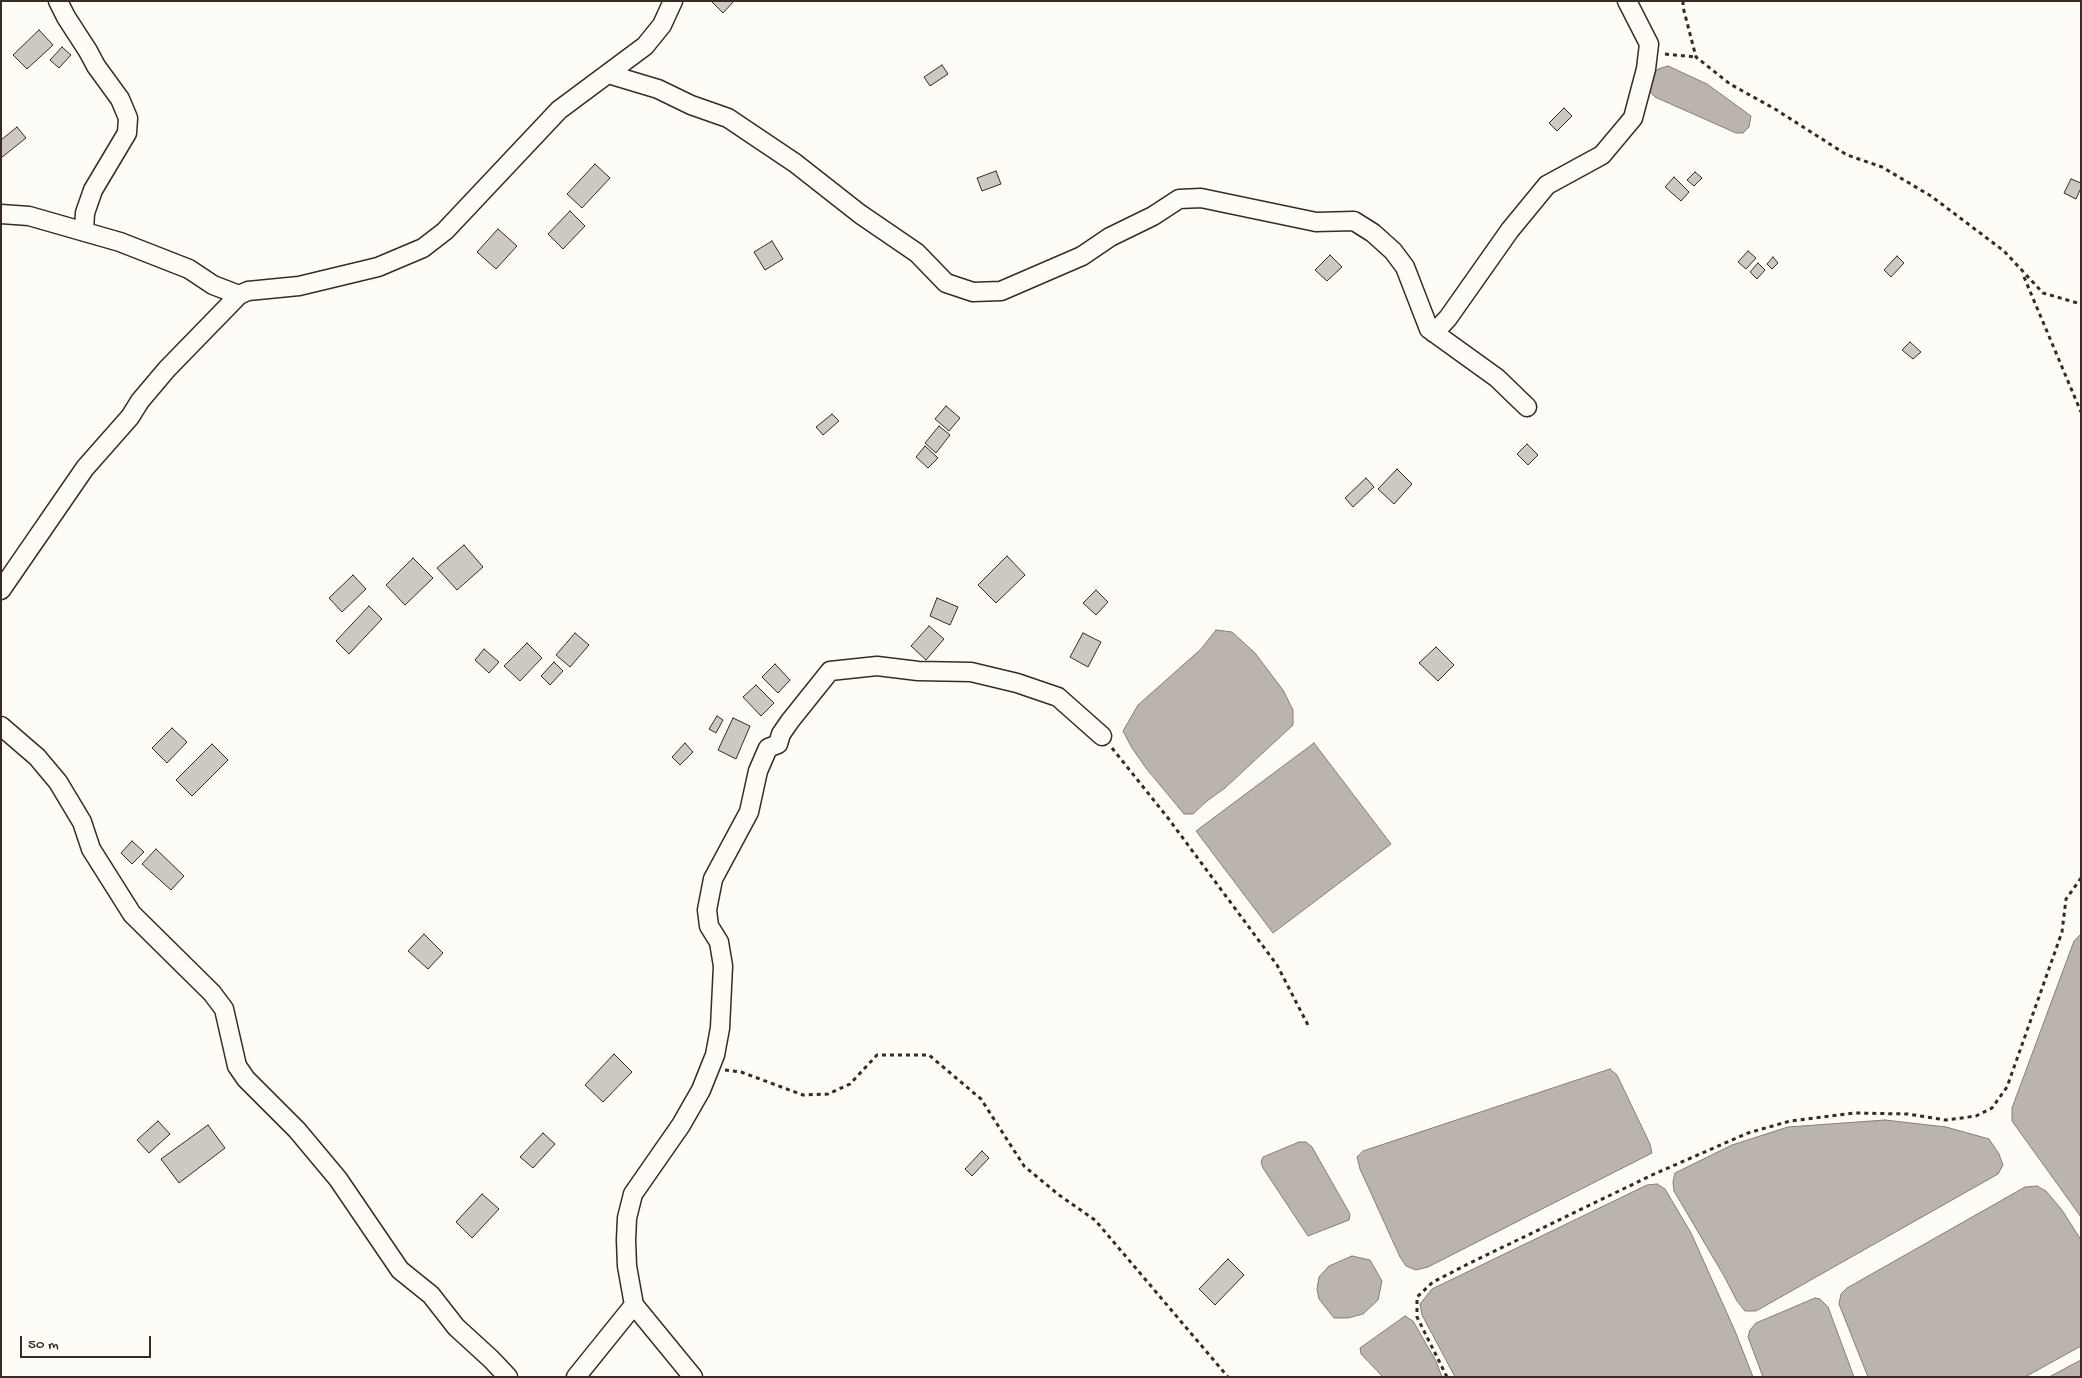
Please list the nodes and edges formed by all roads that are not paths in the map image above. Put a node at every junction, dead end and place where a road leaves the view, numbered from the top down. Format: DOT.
graph roads {
  1 [pos="58,1"];
  2 [pos="673,1"];
  3 [pos="1627,1"];
  4 [pos="608,74"];
  5 [pos="1,214"];
  6 [pos="84,231"];
  7 [pos="239,295"];
  8 [pos="1434,333"];
  9 [pos="1527,406"];
  10 [pos="1,590"];
  11 [pos="1,726"];
  12 [pos="1102,736"];
  13 [pos="634,1305"];
  14 [pos="508,1377"];
  15 [pos="576,1377"];
  16 [pos="693,1377"];
  1 -- 6 [label="street"];
  2 -- 4 [label="street"];
  3 -- 8 [label="street"];
  4 -- 7 [label="street"];
  4 -- 8 [label="street"];
  5 -- 6 [label="street"];
  6 -- 7 [label="street"];
  7 -- 10 [label="street"];
  8 -- 9 [label="street"];
  11 -- 14 [label="street"];
  12 -- 13 [label="street"];
  13 -- 15 [label="street"];
  13 -- 16 [label="street"];
}
